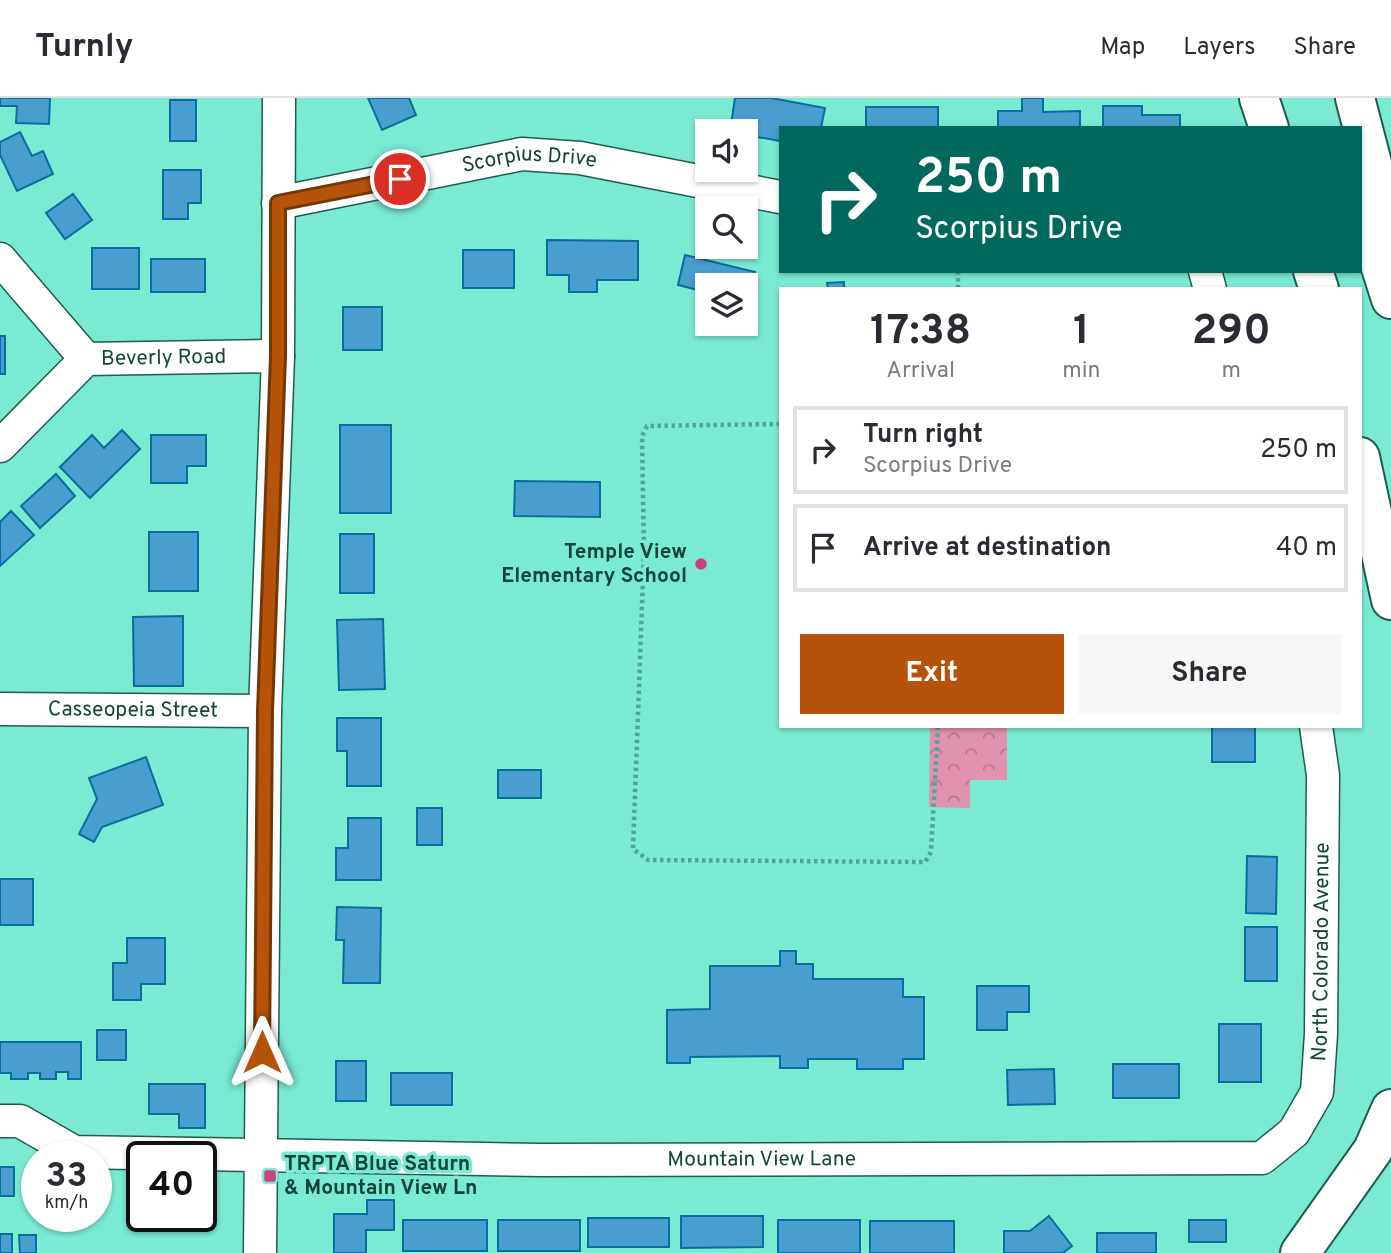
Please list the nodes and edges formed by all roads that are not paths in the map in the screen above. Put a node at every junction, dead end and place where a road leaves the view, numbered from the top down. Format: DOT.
graph roads {
  1 [pos="279,98"];
  2 [pos="1259,98"];
  3 [pos="1327,98"];
  4 [pos="1355,98"];
  5 [pos="1268,126"];
  6 [pos="1335,126"];
  7 [pos="779,197"];
  8 [pos="278,203"];
  9 [pos="1362,207"];
  10 [pos="1391,236"];
  11 [pos="0,259"];
  12 [pos="1391,299"];
  13 [pos="278,356"];
  14 [pos="86,359"];
  15 [pos="1362,433"];
  16 [pos="0,446"];
  17 [pos="1362,466"];
  18 [pos="1391,534"];
  19 [pos="1391,600"];
  20 [pos="0,709"];
  21 [pos="265,711"];
  22 [pos="1316,728"];
  23 [pos="1391,1109"];
  24 [pos="0,1121"];
  25 [pos="261,1156"];
  26 [pos="1262,1158"];
  27 [pos="260,1253"];
  28 [pos="1300,1253"];
  1 -- 8 [label="street"];
  2 -- 5 [label="highway"];
  3 -- 6 [label="highway"];
  4 -- 10 [label="highway"];
  7 -- 8 [label="street, Scorpius Drive"];
  8 -- 13 [label="street"];
  9 -- 12 [label="highway"];
  11 -- 14 [label="street"];
  13 -- 14 [label="street, Beverly Road"];
  13 -- 21 [label="street"];
  14 -- 16 [label="street, Beverly Road"];
  15 -- 18 [label="highway"];
  17 -- 19 [label="highway"];
  20 -- 21 [label="street, Casseopeia Street"];
  21 -- 25 [label="street"];
  22 -- 26 [label="street, North Colorado Avenue"];
  23 -- 28 [label="highway"];
  24 -- 25 [label="street, Mountain View Lane"];
  25 -- 26 [label="street, Mountain View Lane"];
  25 -- 27 [label="street"];
}
